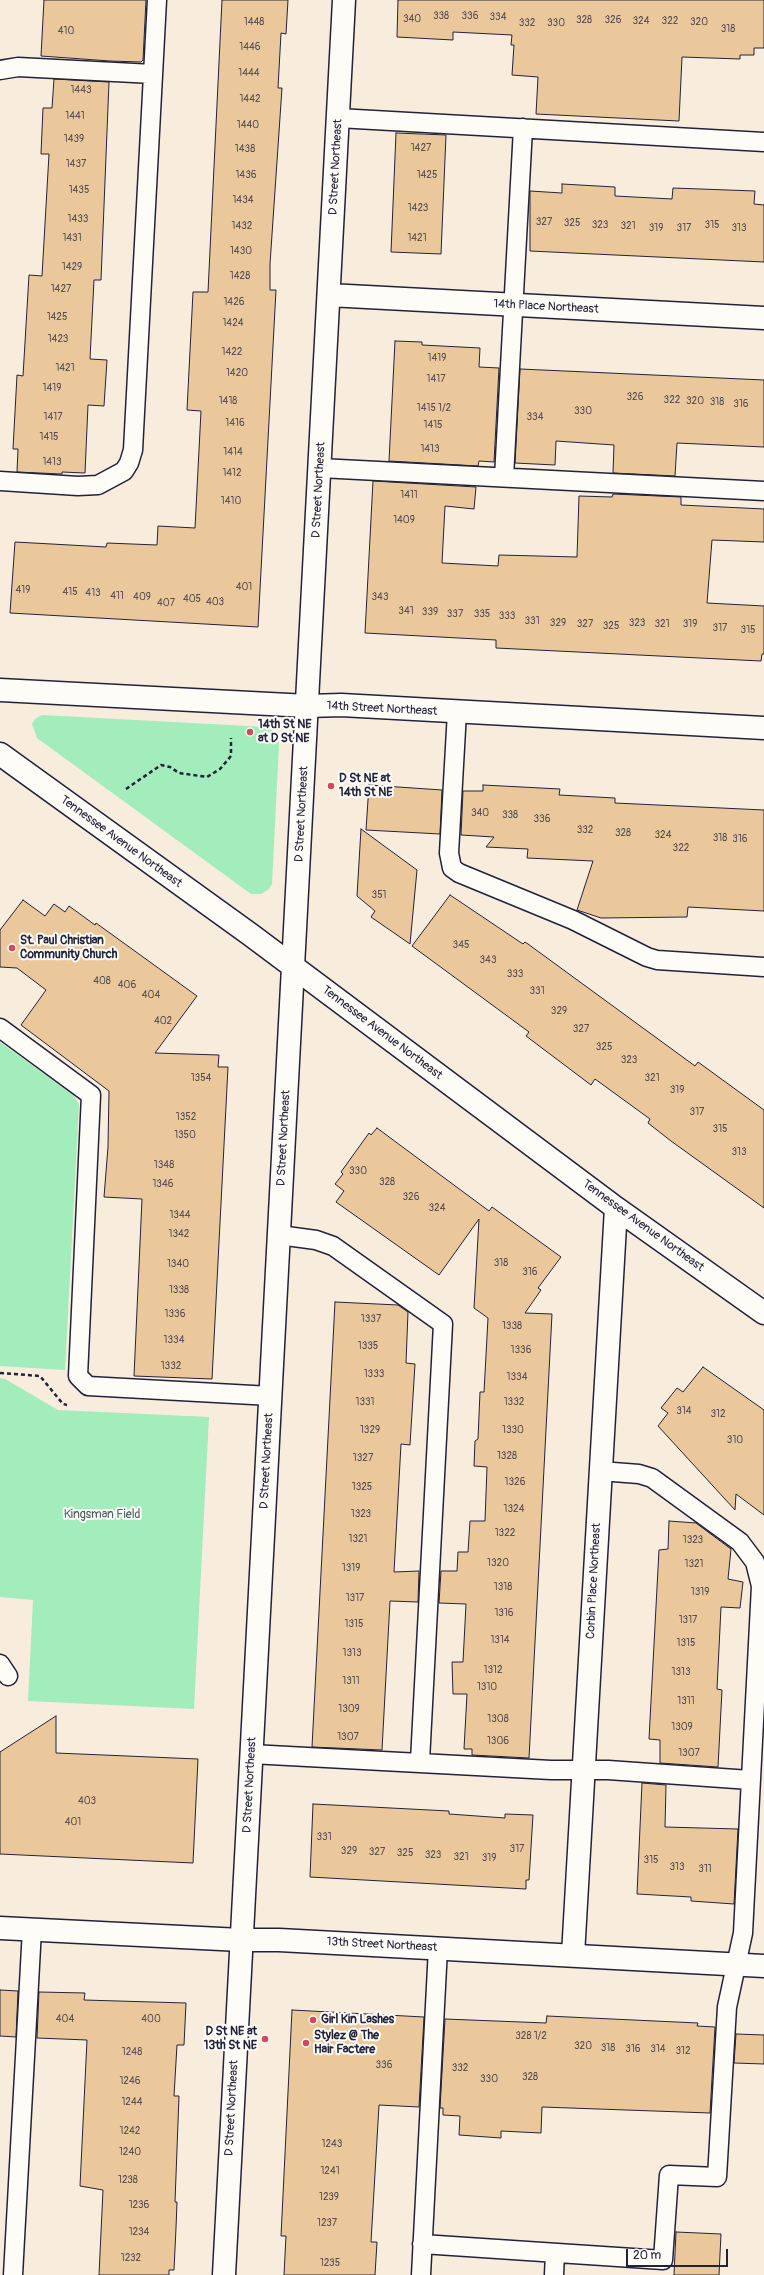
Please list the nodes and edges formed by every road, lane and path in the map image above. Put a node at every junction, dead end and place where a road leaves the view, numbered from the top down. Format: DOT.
graph roads {
  1 [pos="157,0"];
  2 [pos="344,0"];
  3 [pos="0,70"];
  4 [pos="153,74"];
  5 [pos="338,118"];
  6 [pos="523,128"];
  7 [pos="764,142"];
  8 [pos="329,295"];
  9 [pos="513,305"];
  10 [pos="764,318"];
  11 [pos="320,468"];
  12 [pos="504,477"];
  13 [pos="0,481"];
  14 [pos="764,491"];
  15 [pos="0,690"];
  16 [pos="308,706"];
  17 [pos="457,712"];
  18 [pos="764,728"];
  19 [pos="231,738"];
  20 [pos="0,754"];
  21 [pos="126,790"];
  22 [pos="294,967"];
  23 [pos="764,967"];
  24 [pos="0,1028"];
  25 [pos="616,1208"];
  26 [pos="279,1235"];
  27 [pos="764,1313"];
  28 [pos="271,1396"];
  29 [pos="600,1471"];
  30 [pos="251,1754"];
  31 [pos="420,1761"];
  32 [pos="583,1770"];
  33 [pos="750,1780"];
  34 [pos="0,1928"];
  35 [pos="32,1929"];
  36 [pos="241,1940"];
  37 [pos="438,1948"];
  38 [pos="573,1955"];
  39 [pos="736,1965"];
  40 [pos="764,1966"];
  41 [pos="422,2244"];
  42 [pos="555,2253"];
  43 [pos="13,2275"];
  44 [pos="224,2275"];
  45 [pos="421,2275"];
  46 [pos="554,2275"];
  1 -- 4 [label="lane"];
  2 -- 5 [label="street, D Street Northeast"];
  3 -- 4 [label="lane"];
  4 -- 13 [label="lane"];
  5 -- 6 [label="lane"];
  5 -- 8 [label="street, D Street Northeast"];
  6 -- 7 [label="lane"];
  6 -- 9 [label="lane"];
  8 -- 9 [label="street, 14th Place Northeast"];
  8 -- 11 [label="street, D Street Northeast"];
  9 -- 10 [label="street, 14th Place Northeast"];
  9 -- 12 [label="lane"];
  11 -- 12 [label="lane"];
  11 -- 16 [label="street, D Street Northeast"];
  12 -- 14 [label="lane"];
  15 -- 16 [label="street, 14th Street Northeast"];
  16 -- 17 [label="street, 14th Street Northeast"];
  16 -- 22 [label="street, D Street Northeast"];
  17 -- 18 [label="street, 14th Street Northeast"];
  17 -- 23 [label="lane"];
  19 -- 21 [label="path"];
  20 -- 22 [label="street, Tennessee Avenue Northeast"];
  22 -- 25 [label="street, Tennessee Avenue Northeast"];
  22 -- 26 [label="street, D Street Northeast"];
  24 -- 28 [label="lane"];
  25 -- 27 [label="street, Tennessee Avenue Northeast"];
  25 -- 29 [label="street, Corbin Place Northeast"];
  26 -- 28 [label="street, D Street Northeast"];
  26 -- 31 [label="lane"];
  28 -- 30 [label="street, D Street Northeast"];
  29 -- 32 [label="street, Corbin Place Northeast"];
  29 -- 33 [label="lane"];
  30 -- 31 [label="lane"];
  30 -- 36 [label="street, D Street Northeast"];
  31 -- 32 [label="lane"];
  32 -- 33 [label="lane"];
  32 -- 38 [label="street, Corbin Place Northeast"];
  33 -- 39 [label="lane"];
  34 -- 35 [label="street, 13th Street Northeast"];
  35 -- 36 [label="street, 13th Street Northeast"];
  35 -- 43 [label="lane"];
  36 -- 37 [label="street, 13th Street Northeast"];
  36 -- 44 [label="street, D Street Northeast"];
  37 -- 38 [label="street, 13th Street Northeast"];
  37 -- 41 [label="lane"];
  38 -- 39 [label="street, 13th Street Northeast"];
  39 -- 40 [label="street, 13th Street Northeast"];
  39 -- 42 [label="lane"];
  41 -- 42 [label="lane"];
  41 -- 45 [label="lane"];
  42 -- 46 [label="lane"];
}
